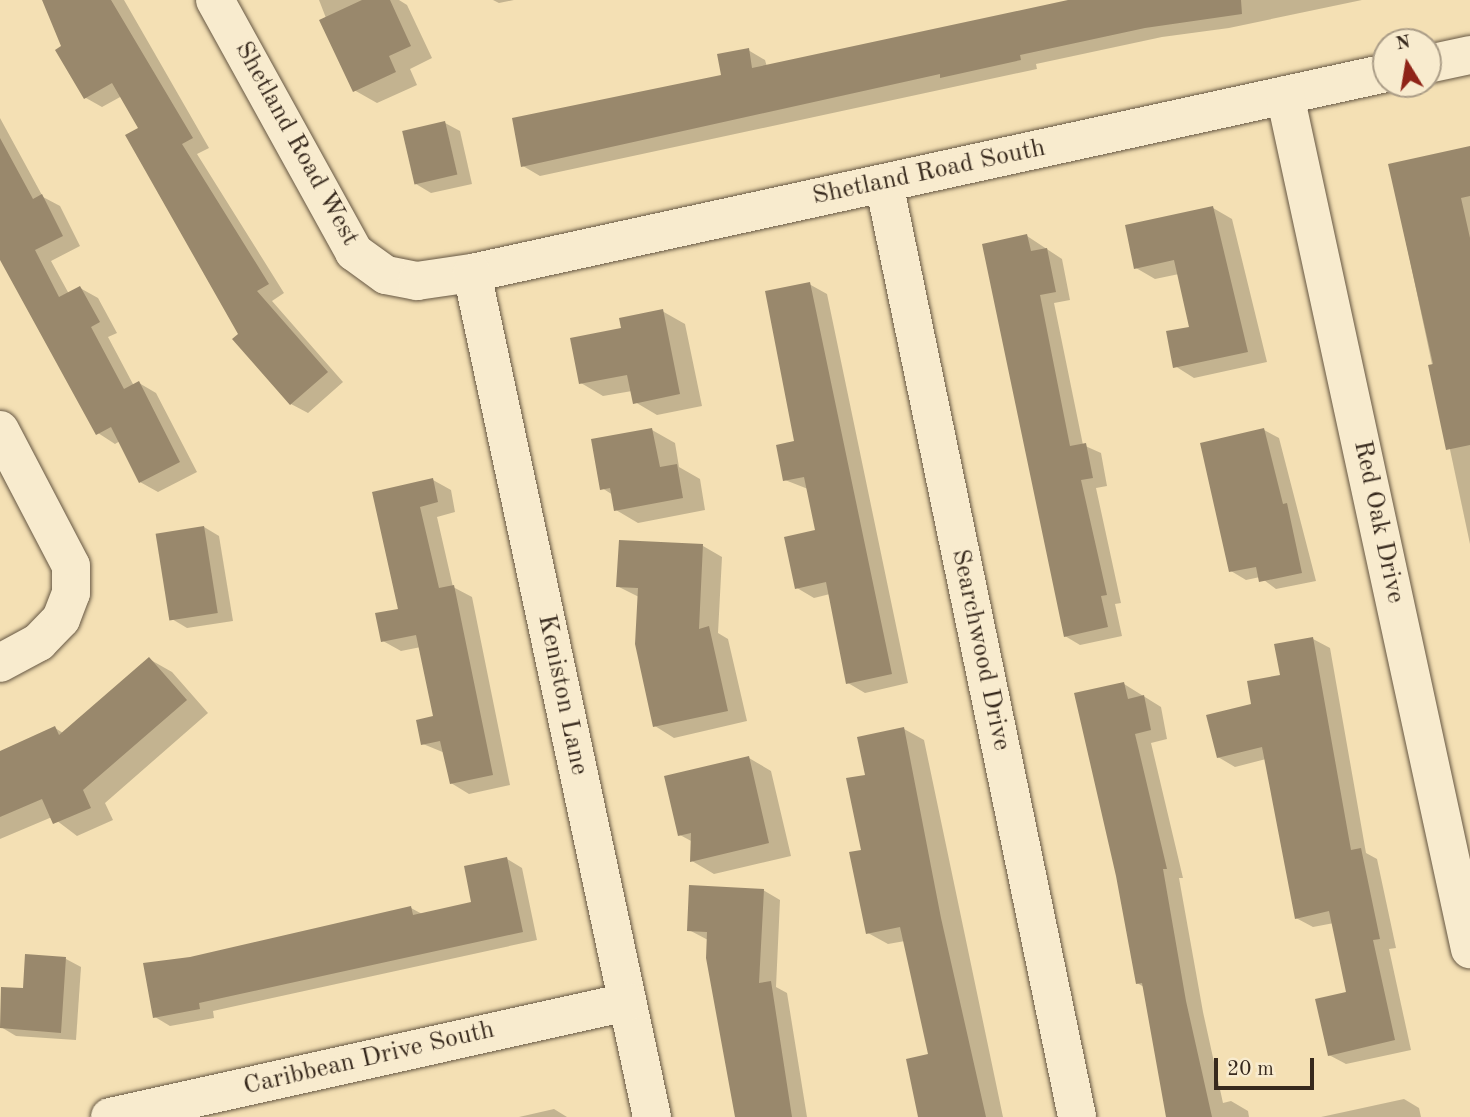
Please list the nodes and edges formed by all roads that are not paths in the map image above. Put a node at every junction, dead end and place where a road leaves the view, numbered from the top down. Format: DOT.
graph roads {
  1 [pos="215,0"];
  2 [pos="1470,55"];
  3 [pos="1442,61"];
  4 [pos="1372,76"];
  5 [pos="1285,95"];
  6 [pos="884,183"];
  7 [pos="472,274"];
  8 [pos="0,430"];
  9 [pos="0,663"];
  10 [pos="1470,949"];
  11 [pos="627,1002"];
  12 [pos="110,1117"];
  13 [pos="652,1117"];
  14 [pos="1077,1117"];
  1 -- 7 [label="street, Shetland Road West"];
  2 -- 3 [label="street"];
  4 -- 5 [label="street, Shetland Road South"];
  5 -- 6 [label="street, Shetland Road South"];
  5 -- 10 [label="street, Red Oak Drive"];
  6 -- 7 [label="street, Shetland Road South"];
  6 -- 14 [label="street, Searchwood Drive"];
  7 -- 11 [label="street, Keniston Lane"];
  8 -- 9 [label="street"];
  11 -- 12 [label="street, Caribbean Drive South"];
  11 -- 13 [label="street, Keniston Lane"];
}
